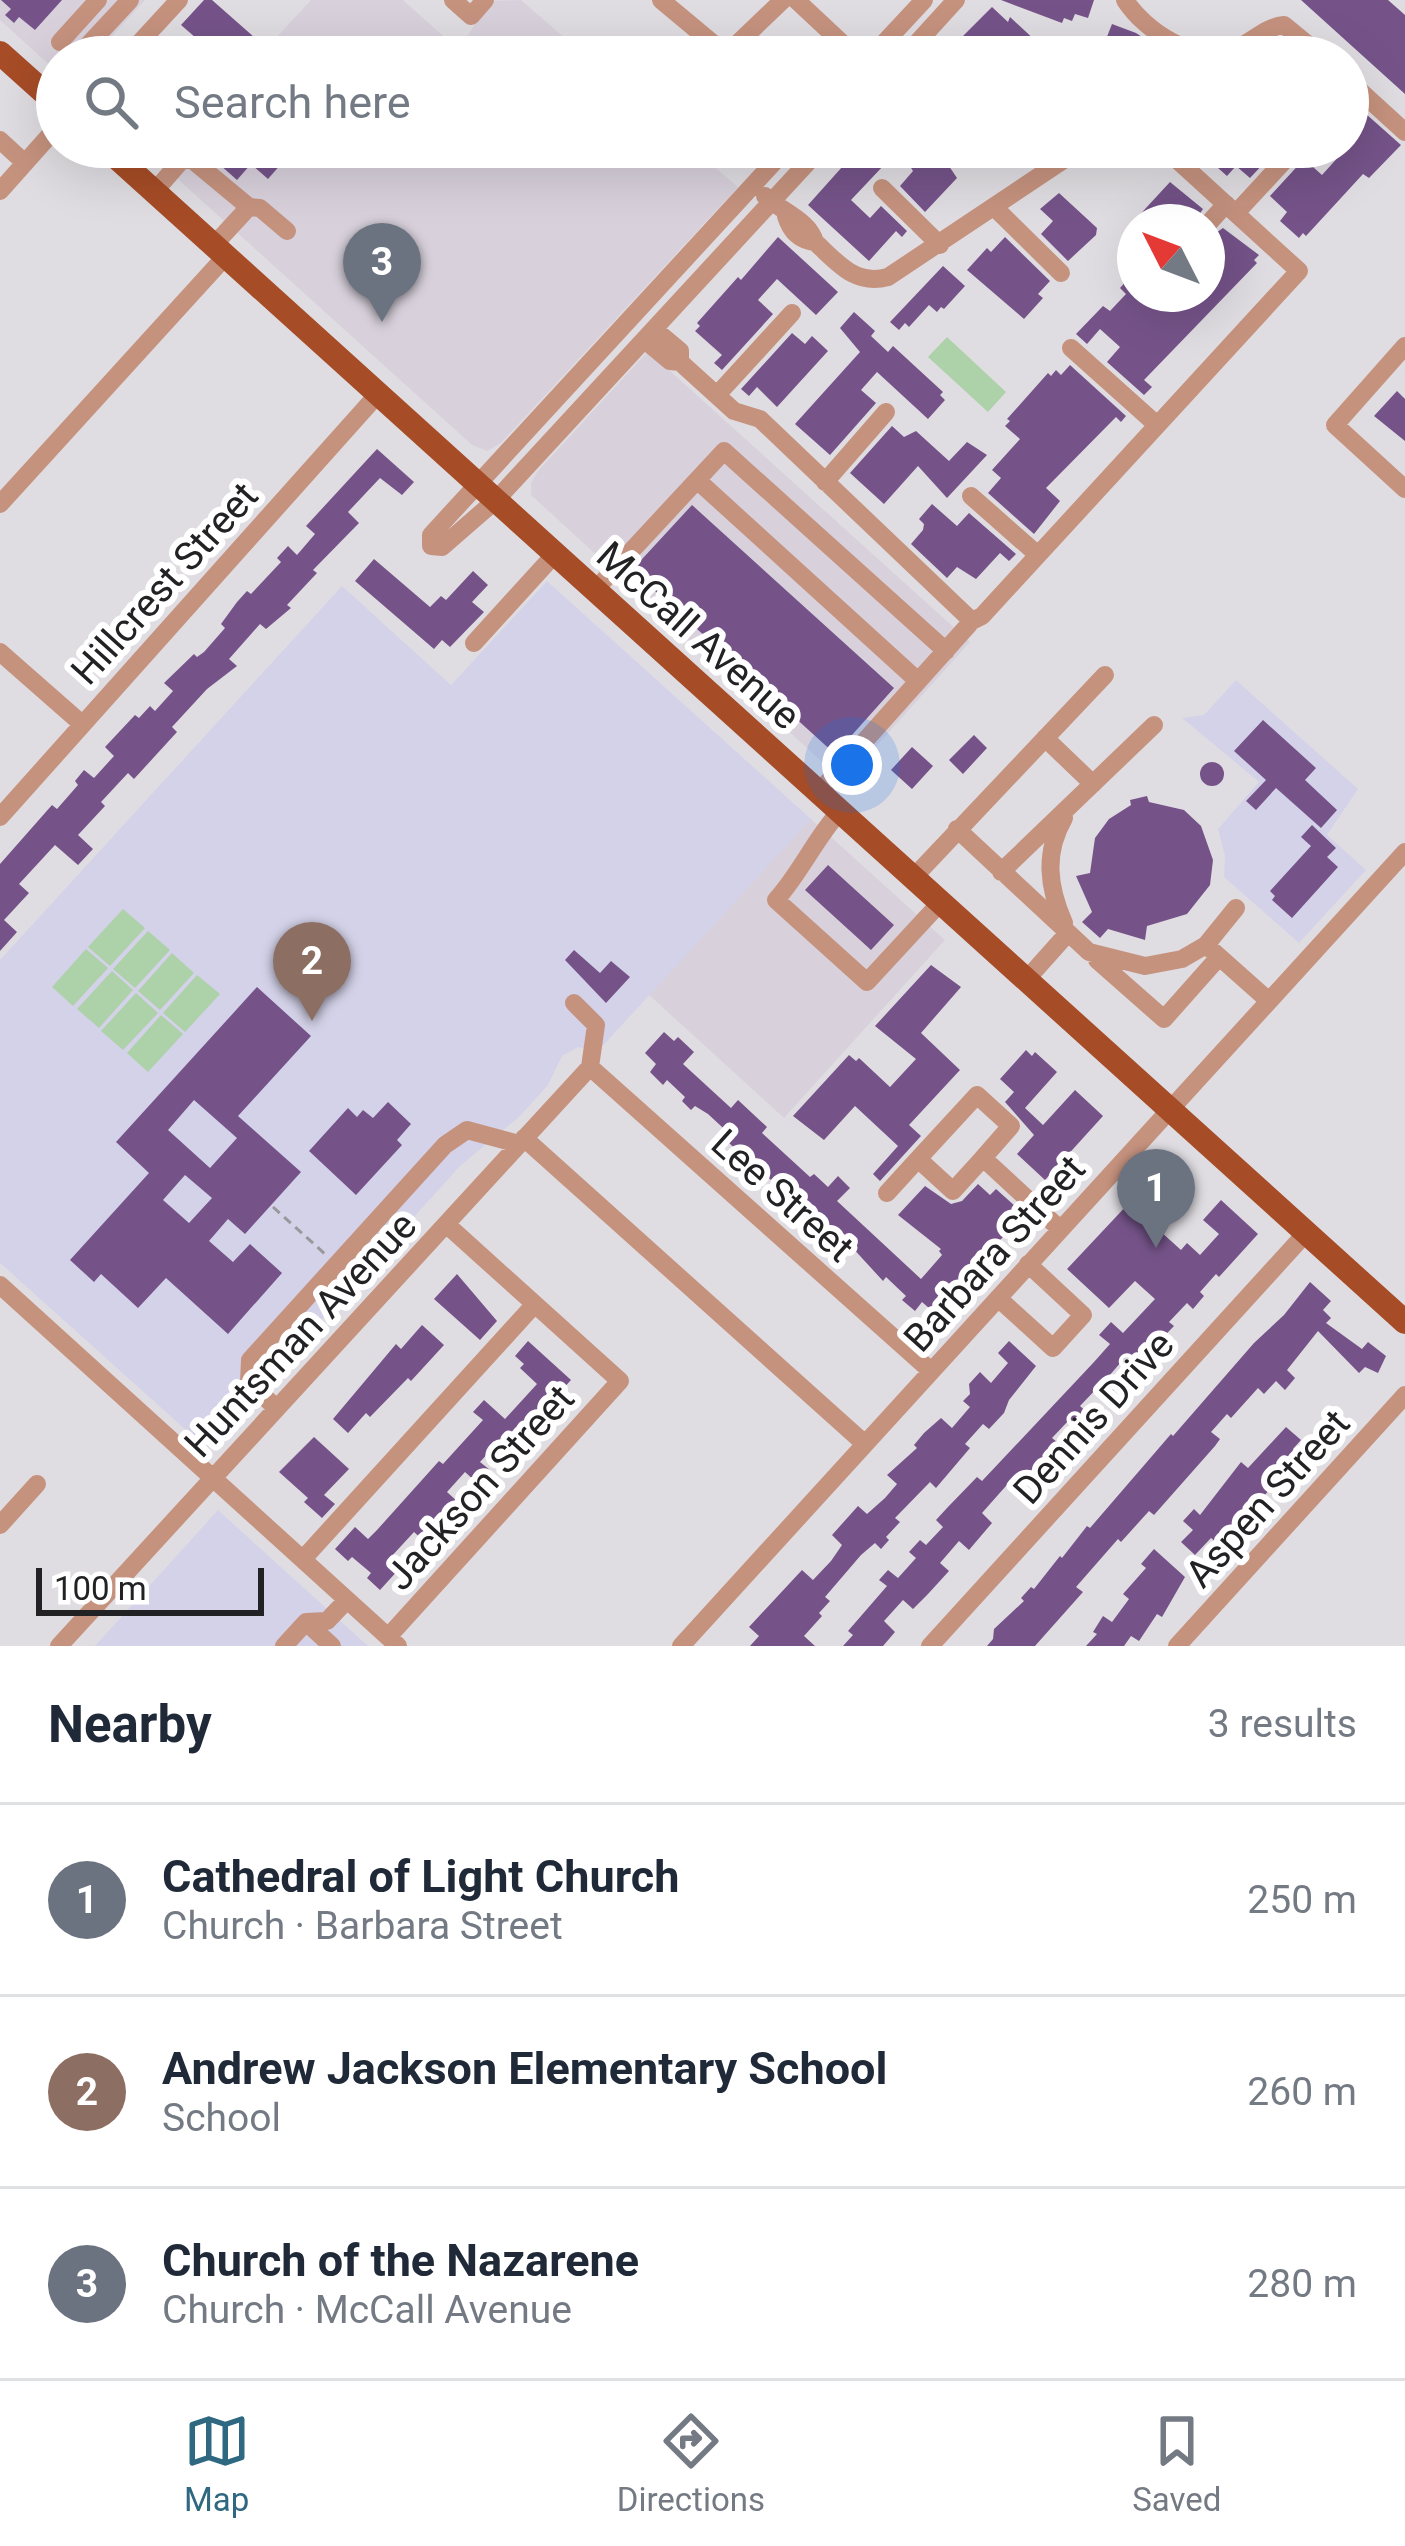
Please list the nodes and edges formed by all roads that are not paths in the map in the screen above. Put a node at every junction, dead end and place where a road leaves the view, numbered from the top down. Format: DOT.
graph roads {
  1 [pos="98,0"];
  2 [pos="130,0"];
  3 [pos="179,0"];
  4 [pos="453,0"];
  5 [pos="485,0"];
  6 [pos="661,0"];
  7 [pos="783,0"];
  8 [pos="796,0"];
  9 [pos="924,0"];
  10 [pos="956,0"];
  11 [pos="1125,0"];
  12 [pos="65,36"];
  13 [pos="97,36"];
  14 [pos="146,36"];
  15 [pos="700,36"];
  16 [pos="744,36"];
  17 [pos="835,36"];
  18 [pos="891,36"];
  19 [pos="923,36"];
  20 [pos="1168,36"];
  21 [pos="1259,36"];
  22 [pos="1299,36"];
  23 [pos="0,53"];
  24 [pos="36,79"];
  25 [pos="1369,99"];
  26 [pos="1405,132"];
  27 [pos="0,140"];
  28 [pos="36,151"];
  29 [pos="25,163"];
  30 [pos="128,168"];
  31 [pos="175,168"];
  32 [pos="202,168"];
  33 [pos="769,168"];
  34 [pos="807,168"];
  35 [pos="1040,168"];
  36 [pos="1186,168"];
  37 [pos="1275,168"];
  38 [pos="753,185"];
  39 [pos="882,188"];
  40 [pos="0,191"];
  41 [pos="154,192"];
  42 [pos="249,207"];
  43 [pos="994,207"];
  44 [pos="779,209"];
  45 [pos="1231,209"];
  46 [pos="1225,213"];
  47 [pos="287,231"];
  48 [pos="940,245"];
  49 [pos="219,251"];
  50 [pos="1061,273"];
  51 [pos="792,313"];
  52 [pos="631,319"];
  53 [pos="650,336"];
  54 [pos="1405,346"];
  55 [pos="1071,348"];
  56 [pos="378,394"];
  57 [pos="717,395"];
  58 [pos="886,412"];
  59 [pos="1157,425"];
  60 [pos="698,480"];
  61 [pos="825,482"];
  62 [pos="1405,489"];
  63 [pos="487,492"];
  64 [pos="971,496"];
  65 [pos="0,505"];
  66 [pos="555,554"];
  67 [pos="1038,555"];
  68 [pos="595,590"];
  69 [pos="972,621"];
  70 [pos="474,643"];
  71 [pos="946,651"];
  72 [pos="0,652"];
  73 [pos="1105,676"];
  74 [pos="918,681"];
  75 [pos="82,724"];
  76 [pos="1154,725"];
  77 [pos="1045,738"];
  78 [pos="1085,791"];
  79 [pos="819,792"];
  80 [pos="840,812"];
  81 [pos="0,817"];
  82 [pos="957,829"];
  83 [pos="1405,852"];
  84 [pos="1001,872"];
  85 [pos="913,878"];
  86 [pos="940,902"];
  87 [pos="1236,908"];
  88 [pos="1068,933"];
  89 [pos="1213,951"];
  90 [pos="1089,952"];
  91 [pos="1025,980"];
  92 [pos="1269,1001"];
  93 [pos="574,1004"];
  94 [pos="590,1067"];
  95 [pos="1170,1109"];
  96 [pos="522,1141"];
  97 [pos="983,1158"];
  98 [pos="918,1159"];
  99 [pos="887,1193"];
  100 [pos="446,1224"];
  101 [pos="1060,1229"];
  102 [pos="1306,1233"];
  103 [pos="1028,1264"];
  104 [pos="0,1285"];
  105 [pos="998,1298"];
  106 [pos="535,1305"];
  107 [pos="1405,1322"];
  108 [pos="931,1371"];
  109 [pos="1405,1395"];
  110 [pos="276,1408"];
  111 [pos="865,1444"];
  112 [pos="214,1477"];
  113 [pos="37,1484"];
  114 [pos="0,1525"];
  115 [pos="303,1559"];
  116 [pos="347,1600"];
  117 [pos="306,1622"];
  118 [pos="393,1641"];
  119 [pos="59,1646"];
  120 [pos="284,1646"];
  121 [pos="332,1646"];
  122 [pos="681,1646"];
  123 [pos="930,1646"];
  124 [pos="1177,1646"];
  1 -- 12 [label="street"];
  2 -- 13 [label="street"];
  3 -- 14 [label="street"];
  4 -- 5 [label="street"];
  6 -- 15 [label="street"];
  7 -- 16 [label="street"];
  8 -- 17 [label="street"];
  9 -- 18 [label="street"];
  10 -- 19 [label="street"];
  11 -- 20 [label="street"];
  21 -- 22 [label="street"];
  23 -- 24 [label="main road"];
  25 -- 26 [label="street"];
  27 -- 29 [label="street"];
  28 -- 29 [label="street"];
  29 -- 40 [label="street"];
  30 -- 41 [label="main road, McCall Avenue"];
  31 -- 41 [label="street"];
  32 -- 42 [label="street"];
  33 -- 38 [label="street"];
  34 -- 44 [label="street"];
  35 -- 43 [label="street"];
  36 -- 45 [label="street"];
  37 -- 45 [label="street"];
  38 -- 44 [label="street"];
  38 -- 52 [label="street"];
  39 -- 48 [label="street"];
  41 -- 49 [label="main road, McCall Avenue"];
  42 -- 47 [label="street"];
  42 -- 49 [label="street"];
  43 -- 48 [label="street"];
  43 -- 50 [label="street"];
  44 -- 48 [label="street"];
  44 -- 53 [label="street"];
  45 -- 46 [label="street"];
  45 -- 59 [label="street"];
  49 -- 56 [label="main road, McCall Avenue"];
  49 -- 65 [label="street"];
  51 -- 57 [label="street"];
  52 -- 53 [label="street"];
  52 -- 63 [label="street"];
  53 -- 57 [label="street"];
  53 -- 63 [label="street"];
  54 -- 62 [label="street"];
  55 -- 59 [label="street"];
  56 -- 63 [label="main road, McCall Avenue"];
  56 -- 75 [label="street, Hillcrest Street"];
  57 -- 61 [label="street"];
  58 -- 61 [label="street"];
  59 -- 67 [label="street"];
  60 -- 68 [label="street"];
  60 -- 71 [label="street"];
  60 -- 74 [label="street"];
  61 -- 69 [label="street"];
  63 -- 66 [label="main road, McCall Avenue"];
  64 -- 67 [label="street"];
  66 -- 68 [label="main road, McCall Avenue"];
  66 -- 70 [label="street"];
  67 -- 69 [label="street"];
  68 -- 79 [label="main road, McCall Avenue"];
  69 -- 71 [label="street"];
  71 -- 74 [label="street"];
  72 -- 75 [label="street"];
  73 -- 77 [label="street"];
  74 -- 79 [label="street"];
  75 -- 81 [label="street, Hillcrest Street"];
  76 -- 78 [label="street"];
  77 -- 78 [label="street"];
  77 -- 82 [label="street"];
  78 -- 84 [label="street"];
  78 -- 88 [label="street"];
  79 -- 80 [label="main road, McCall Avenue"];
  80 -- 85 [label="main road, McCall Avenue"];
  80 -- 86 [label="street"];
  82 -- 84 [label="street"];
  82 -- 85 [label="street"];
  83 -- 92 [label="street, Barbara Street"];
  84 -- 88 [label="street"];
  85 -- 86 [label="main road, McCall Avenue"];
  86 -- 91 [label="main road, McCall Avenue"];
  87 -- 89 [label="street"];
  88 -- 90 [label="street"];
  88 -- 91 [label="street"];
  89 -- 90 [label="street"];
  89 -- 90 [label="street"];
  89 -- 92 [label="street"];
  91 -- 95 [label="main road, McCall Avenue"];
  92 -- 95 [label="street, Barbara Street"];
  93 -- 94 [label="street"];
  94 -- 96 [label="street, Huntsman Avenue"];
  94 -- 108 [label="street, Lee Street"];
  95 -- 101 [label="street, Barbara Street"];
  95 -- 102 [label="main road, McCall Avenue"];
  96 -- 100 [label="street, Huntsman Avenue"];
  96 -- 110 [label="street"];
  96 -- 111 [label="street"];
  97 -- 98 [label="street"];
  97 -- 98 [label="street"];
  97 -- 101 [label="street"];
  98 -- 99 [label="street"];
  100 -- 106 [label="street"];
  100 -- 110 [label="street, Huntsman Avenue"];
  101 -- 103 [label="street, Barbara Street"];
  102 -- 107 [label="main road, McCall Avenue"];
  102 -- 123 [label="street, Dennis Drive"];
  103 -- 105 [label="street, Barbara Street"];
  103 -- 105 [label="street"];
  104 -- 112 [label="street"];
  105 -- 108 [label="street, Barbara Street"];
  106 -- 115 [label="street"];
  106 -- 118 [label="street, Jackson Street"];
  108 -- 111 [label="street, Barbara Street"];
  109 -- 124 [label="street, Aspen Street"];
  110 -- 112 [label="street, Huntsman Avenue"];
  111 -- 122 [label="street, Barbara Street"];
  112 -- 115 [label="street"];
  112 -- 119 [label="street, Huntsman Avenue"];
  113 -- 114 [label="street"];
  115 -- 116 [label="street"];
  116 -- 117 [label="street"];
  116 -- 118 [label="street"];
  117 -- 120 [label="street"];
  117 -- 121 [label="street"];
}
